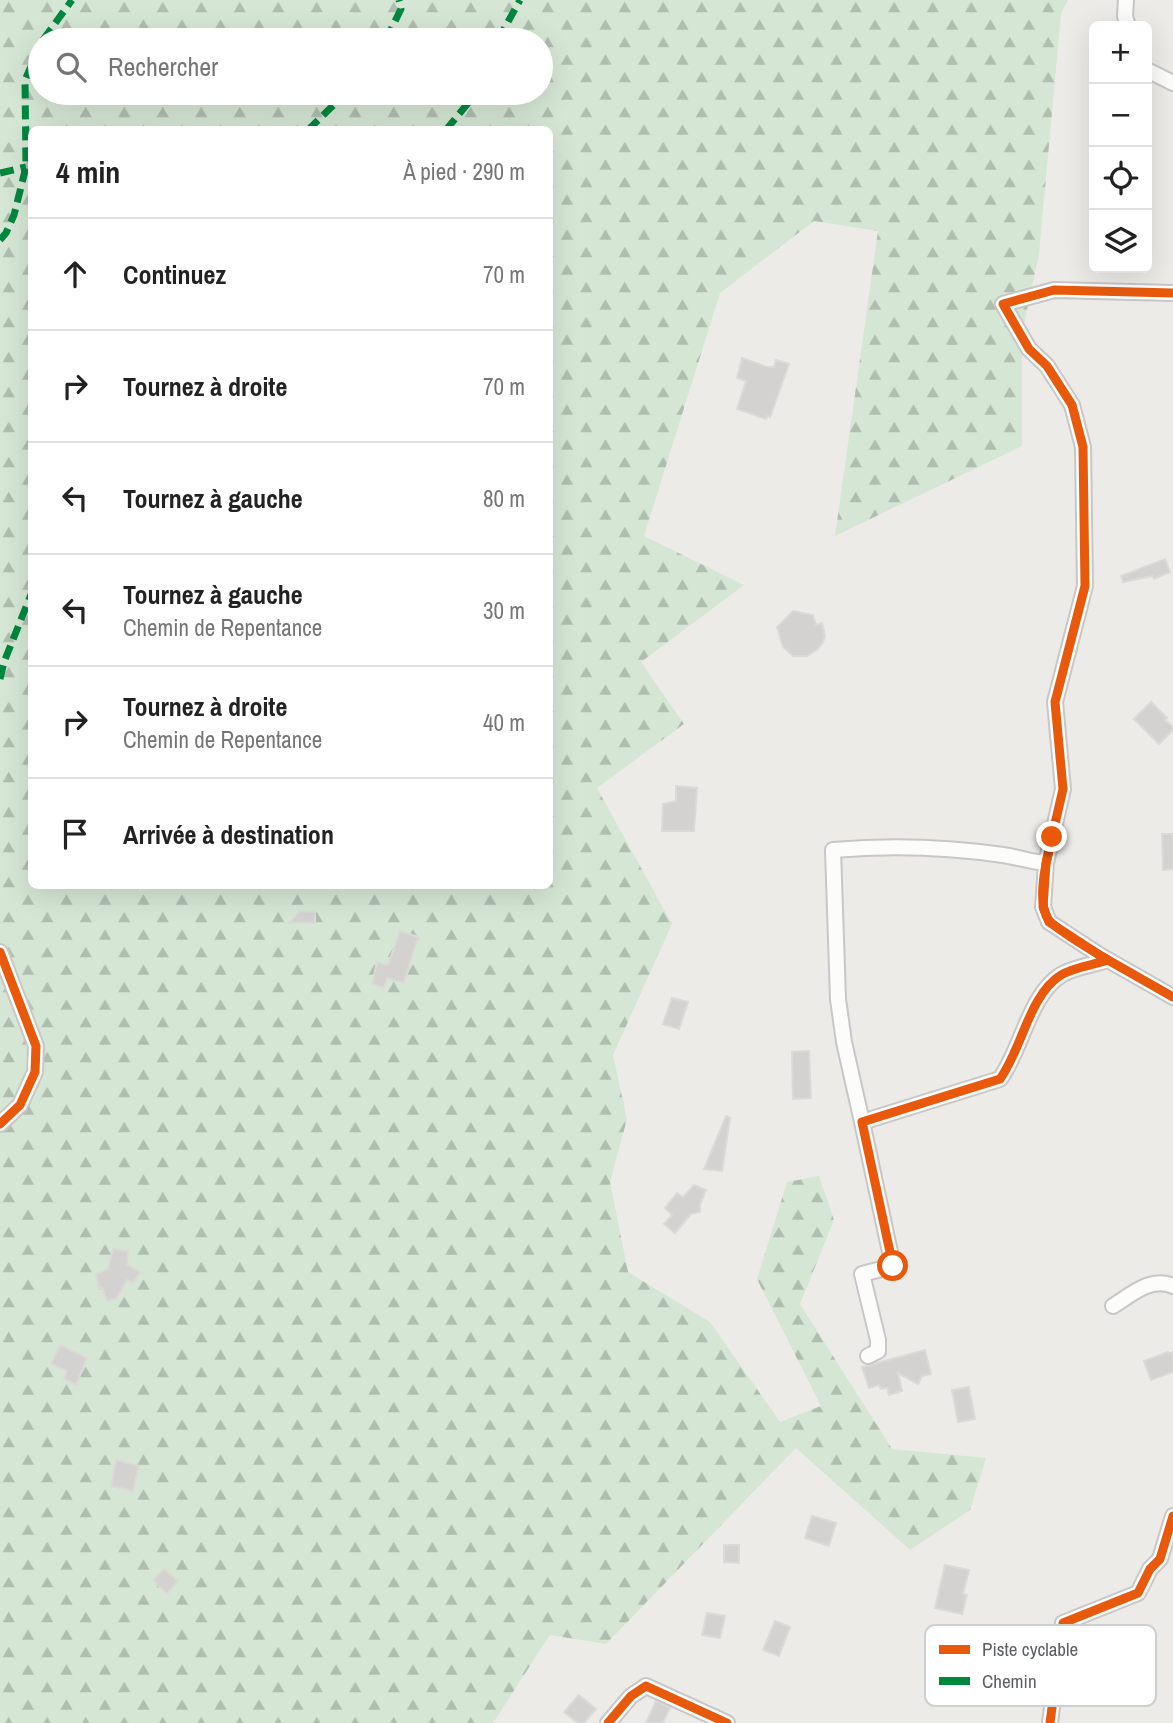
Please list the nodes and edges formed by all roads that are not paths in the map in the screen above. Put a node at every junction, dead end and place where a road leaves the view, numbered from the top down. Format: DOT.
graph roads {
  1 [pos="1126,0"];
  2 [pos="1126,21"];
  3 [pos="1152,72"];
  4 [pos="1173,83"];
  5 [pos="1173,293"];
  6 [pos="1046,863"];
  7 [pos="0,952"];
  8 [pos="1108,960"];
  9 [pos="1173,997"];
  10 [pos="862,1122"];
  11 [pos="0,1124"];
  12 [pos="1173,1286"];
  13 [pos="1113,1306"];
  14 [pos="868,1356"];
  15 [pos="1173,1516"];
  16 [pos="1063,1625"];
  17 [pos="608,1723"];
  18 [pos="727,1723"];
  1 -- 2 [label="street"];
  3 -- 4 [label="street"];
  5 -- 6 [label="street"];
  6 -- 8 [label="street"];
  6 -- 10 [label="street"];
  7 -- 11 [label="street"];
  8 -- 9 [label="street"];
  8 -- 10 [label="street"];
  10 -- 14 [label="street"];
  12 -- 13 [label="street"];
  15 -- 16 [label="street"];
  17 -- 18 [label="street"];
}
